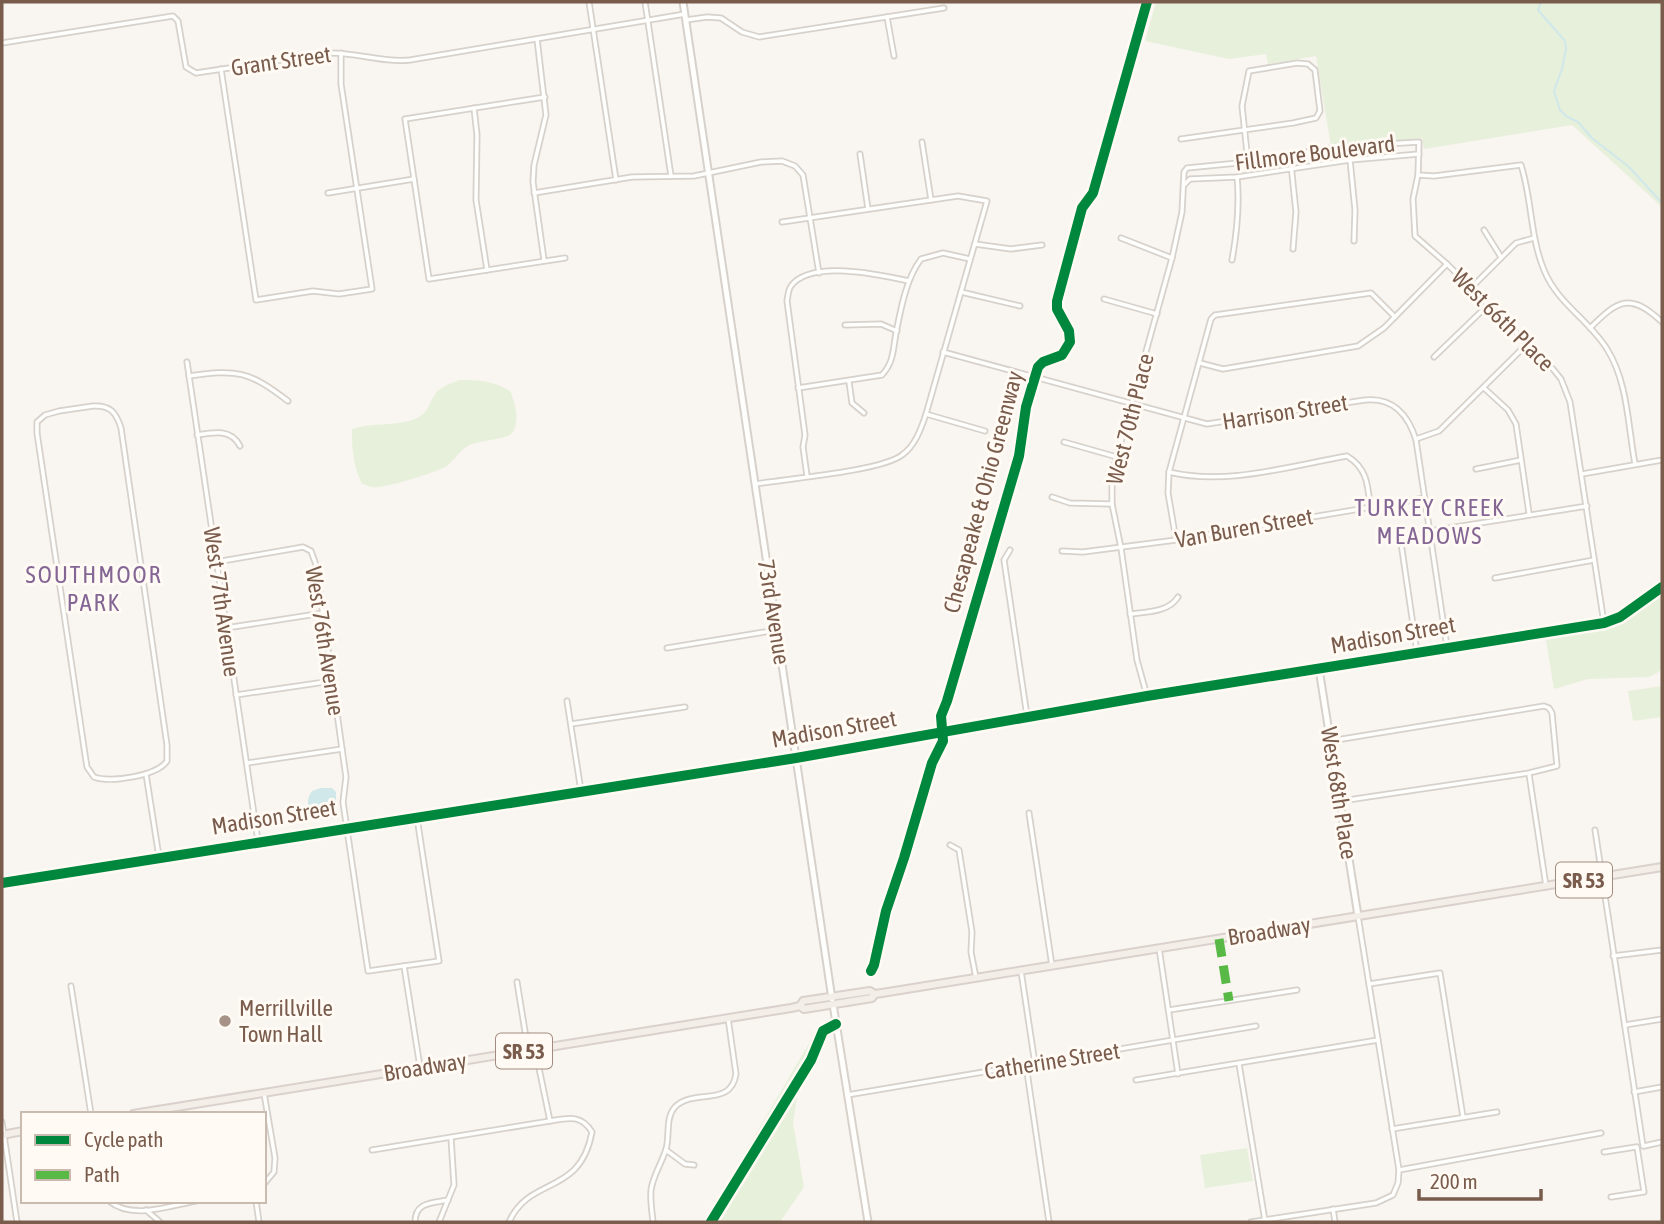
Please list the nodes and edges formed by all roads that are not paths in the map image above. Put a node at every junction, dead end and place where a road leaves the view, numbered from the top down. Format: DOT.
graph roads {
  1 [pos="589,2"];
  2 [pos="645,2"];
  3 [pos="683,2"];
  4 [pos="944,8"];
  5 [pos="685,17"];
  6 [pos="887,17"];
  7 [pos="648,20"];
  8 [pos="593,29"];
  9 [pos="537,39"];
  10 [pos="2,43"];
  11 [pos="341,53"];
  12 [pos="894,56"];
  13 [pos="221,69"];
  14 [pos="545,97"];
  15 [pos="474,108"];
  16 [pos="1244,131"];
  17 [pos="1181,139"];
  18 [pos="922,142"];
  19 [pos="860,153"];
  20 [pos="1419,154"];
  21 [pos="1290,155"];
  22 [pos="1350,160"];
  23 [pos="1248,162"];
  24 [pos="1292,168"];
  25 [pos="710,174"];
  26 [pos="1418,175"];
  27 [pos="671,176"];
  28 [pos="1237,177"];
  29 [pos="414,178"];
  30 [pos="616,180"];
  31 [pos="1184,186"];
  32 [pos="357,188"];
  33 [pos="328,193"];
  34 [pos="534,193"];
  35 [pos="931,200"];
  36 [pos="868,209"];
  37 [pos="810,218"];
  38 [pos="782,222"];
  39 [pos="1484,230"];
  40 [pos="1121,238"];
  41 [pos="1534,238"];
  42 [pos="1354,240"];
  43 [pos="974,244"];
  44 [pos="1042,245"];
  45 [pos="1293,249"];
  46 [pos="1501,257"];
  47 [pos="565,258"];
  48 [pos="1172,258"];
  49 [pos="970,259"];
  50 [pos="544,260"];
  51 [pos="1232,260"];
  52 [pos="1447,264"];
  53 [pos="486,270"];
  54 [pos="819,273"];
  55 [pos="909,281"];
  56 [pos="1471,288"];
  57 [pos="961,292"];
  58 [pos="1104,299"];
  59 [pos="1488,304"];
  60 [pos="1020,306"];
  61 [pos="1157,314"];
  62 [pos="1395,317"];
  63 [pos="1662,322"];
  64 [pos="845,325"];
  65 [pos="1590,328"];
  66 [pos="897,331"];
  67 [pos="1527,344"];
  68 [pos="943,352"];
  69 [pos="1434,357"];
  70 [pos="187,362"];
  71 [pos="1199,363"];
  72 [pos="189,376"];
  73 [pos="849,381"];
  74 [pos="798,388"];
  75 [pos="1483,388"];
  76 [pos="288,401"];
  77 [pos="1132,404"];
  78 [pos="864,413"];
  79 [pos="926,414"];
  80 [pos="1184,419"];
  81 [pos="985,431"];
  82 [pos="197,435"];
  83 [pos="1416,440"];
  84 [pos="1064,442"];
  85 [pos="240,446"];
  86 [pos="1117,457"];
  87 [pos="1521,460"];
  88 [pos="1662,460"];
  89 [pos="1634,464"];
  90 [pos="1476,469"];
  91 [pos="1169,472"];
  92 [pos="1582,474"];
  93 [pos="807,476"];
  94 [pos="755,484"];
  95 [pos="1052,497"];
  96 [pos="1425,498"];
  97 [pos="1112,504"];
  98 [pos="1587,506"];
  99 [pos="1370,507"];
  100 [pos="1529,513"];
  101 [pos="1430,531"];
  102 [pos="1400,536"];
  103 [pos="1176,540"];
  104 [pos="1121,548"];
  105 [pos="1010,550"];
  106 [pos="1062,551"];
  107 [pos="1594,560"];
  108 [pos="216,562"];
  109 [pos="1494,578"];
  110 [pos="1662,587"];
  111 [pos="1178,597"];
  112 [pos="323,613"];
  113 [pos="1130,614"];
  114 [pos="1604,623"];
  115 [pos="226,628"];
  116 [pos="777,630"];
  117 [pos="1447,647"];
  118 [pos="667,648"];
  119 [pos="1417,652"];
  120 [pos="1319,669"];
  121 [pos="332,681"];
  122 [pos="236,695"];
  123 [pos="1147,696"];
  124 [pos="568,701"];
  125 [pos="685,707"];
  126 [pos="1027,716"];
  127 [pos="571,724"];
  128 [pos="1330,741"];
  129 [pos="342,749"];
  130 [pos="796,758"];
  131 [pos="246,763"];
  132 [pos="1529,773"];
  133 [pos="146,774"];
  134 [pos="581,791"];
  135 [pos="1340,801"];
  136 [pos="1029,813"];
  137 [pos="417,818"];
  138 [pos="347,827"];
  139 [pos="1595,830"];
  140 [pos="258,841"];
  141 [pos="950,845"];
  142 [pos="159,857"];
  143 [pos="1662,867"];
  144 [pos="1601,877"];
  145 [pos="2,883"];
  146 [pos="1546,886"];
  147 [pos="1358,916"];
  148 [pos="1159,948"];
  149 [pos="1662,950"];
  150 [pos="1613,956"];
  151 [pos="404,966"];
  152 [pos="1052,966"];
  153 [pos="1021,971"];
  154 [pos="976,978"];
  155 [pos="517,982"];
  156 [pos="1369,984"];
  157 [pos="71,986"];
  158 [pos="1297,990"];
  159 [pos="832,1001"];
  160 [pos="1168,1010"];
  161 [pos="728,1018"];
  162 [pos="1662,1019"];
  163 [pos="1625,1025"];
  164 [pos="1256,1026"];
  165 [pos="1378,1040"];
  166 [pos="1173,1041"];
  167 [pos="531,1049"];
  168 [pos="1035,1064"];
  169 [pos="1240,1064"];
  170 [pos="1026,1065"];
  171 [pos="420,1068"];
  172 [pos="1178,1074"];
  173 [pos="1136,1080"];
  174 [pos="1662,1087"];
  175 [pos="1634,1092"];
  176 [pos="264,1093"];
  177 [pos="847,1095"];
  178 [pos="91,1112"];
  179 [pos="145,1112"];
  180 [pos="1497,1112"];
  181 [pos="1463,1117"];
  182 [pos="550,1121"];
  183 [pos="2,1122"];
  184 [pos="1391,1129"];
  185 [pos="21,1132"];
  186 [pos="1601,1133"];
  187 [pos="3,1135"];
  188 [pos="451,1138"];
  189 [pos="1662,1142"];
  190 [pos="1643,1146"];
  191 [pos="1637,1147"];
  192 [pos="372,1150"];
  193 [pos="666,1150"];
  194 [pos="1604,1152"];
  195 [pos="694,1165"];
  196 [pos="1399,1170"];
  197 [pos="266,1182"];
  198 [pos="1611,1197"];
  199 [pos="448,1200"];
  200 [pos="111,1203"];
  201 [pos="185,1203"];
  202 [pos="256,1203"];
  203 [pos="1333,1209"];
  204 [pos="146,1210"];
  205 [pos="1265,1221"];
  206 [pos="17,1222"];
  207 [pos="160,1222"];
  208 [pos="259,1222"];
  209 [pos="415,1222"];
  210 [pos="439,1222"];
  211 [pos="509,1222"];
  212 [pos="653,1222"];
  213 [pos="868,1222"];
  214 [pos="1049,1222"];
  215 [pos="1251,1222"];
  216 [pos="1335,1222"];
  1 -- 8 [label="street"];
  2 -- 7 [label="street"];
  3 -- 5 [label="street, 73rd Avenue"];
  4 -- 6 [label="street, Grant Street"];
  5 -- 6 [label="street, Grant Street"];
  5 -- 7 [label="street, Grant Street"];
  5 -- 25 [label="street, 73rd Avenue"];
  6 -- 12 [label="street"];
  7 -- 8 [label="street, Grant Street"];
  7 -- 27 [label="street"];
  8 -- 9 [label="street, Grant Street"];
  8 -- 30 [label="street"];
  9 -- 11 [label="street, Grant Street"];
  9 -- 14 [label="street"];
  10 -- 13 [label="street, Grant Street"];
  11 -- 13 [label="street, Grant Street"];
  11 -- 32 [label="street"];
  13 -- 32 [label="street"];
  14 -- 15 [label="street"];
  14 -- 34 [label="street"];
  15 -- 29 [label="street"];
  15 -- 53 [label="street"];
  16 -- 16 [label="street"];
  16 -- 17 [label="street"];
  16 -- 23 [label="street"];
  18 -- 35 [label="street"];
  19 -- 36 [label="street"];
  20 -- 21 [label="street, Fillmore Boulevard"];
  20 -- 22 [label="street, Fillmore Boulevard"];
  20 -- 26 [label="street, West 66th Place"];
  21 -- 23 [label="street, Fillmore Boulevard"];
  21 -- 24 [label="street"];
  22 -- 24 [label="street, Fillmore Boulevard"];
  22 -- 42 [label="street"];
  23 -- 31 [label="street, Fillmore Boulevard"];
  24 -- 28 [label="street, Fillmore Boulevard"];
  24 -- 45 [label="street"];
  25 -- 27 [label="street"];
  25 -- 37 [label="street"];
  25 -- 94 [label="street, 73rd Avenue"];
  26 -- 41 [label="street"];
  26 -- 52 [label="street, West 66th Place"];
  27 -- 30 [label="street"];
  28 -- 31 [label="street, Fillmore Boulevard"];
  28 -- 51 [label="street"];
  29 -- 32 [label="street"];
  29 -- 53 [label="street"];
  30 -- 34 [label="street"];
  31 -- 48 [label="street, West 70th Place"];
  32 -- 33 [label="street"];
  34 -- 50 [label="street"];
  35 -- 36 [label="street"];
  35 -- 43 [label="street"];
  36 -- 37 [label="street"];
  37 -- 38 [label="street"];
  37 -- 54 [label="street"];
  39 -- 46 [label="street"];
  40 -- 48 [label="street"];
  41 -- 46 [label="street"];
  41 -- 65 [label="street"];
  43 -- 44 [label="street"];
  43 -- 49 [label="street"];
  46 -- 56 [label="street"];
  47 -- 50 [label="street"];
  48 -- 61 [label="street, West 70th Place"];
  49 -- 55 [label="street"];
  49 -- 57 [label="street"];
  50 -- 53 [label="street"];
  52 -- 56 [label="street, West 66th Place"];
  52 -- 62 [label="street"];
  54 -- 55 [label="street"];
  54 -- 74 [label="street"];
  55 -- 66 [label="street"];
  56 -- 59 [label="street, West 66th Place"];
  57 -- 60 [label="street"];
  57 -- 68 [label="street"];
  58 -- 61 [label="street"];
  59 -- 67 [label="street, West 66th Place"];
  59 -- 69 [label="street"];
  61 -- 77 [label="street, West 70th Place"];
  62 -- 71 [label="street"];
  62 -- 71 [label="street"];
  63 -- 65 [label="street"];
  64 -- 66 [label="street"];
  65 -- 89 [label="street"];
  66 -- 73 [label="street"];
  67 -- 75 [label="street"];
  67 -- 92 [label="street, West 66th Place"];
  68 -- 77 [label="street, Harrison Street"];
  68 -- 79 [label="street"];
  70 -- 72 [label="street, West 77th Avenue"];
  71 -- 80 [label="street"];
  72 -- 76 [label="street"];
  72 -- 82 [label="street, West 77th Avenue"];
  73 -- 74 [label="street"];
  73 -- 78 [label="street"];
  74 -- 93 [label="street"];
  75 -- 83 [label="street"];
  75 -- 87 [label="street"];
  77 -- 80 [label="street, Harrison Street"];
  77 -- 86 [label="street, West 70th Place"];
  79 -- 81 [label="street"];
  79 -- 93 [label="street"];
  80 -- 83 [label="street, Harrison Street"];
  80 -- 91 [label="street"];
  82 -- 85 [label="street"];
  82 -- 108 [label="street, West 77th Avenue"];
  83 -- 96 [label="street"];
  84 -- 86 [label="street"];
  86 -- 97 [label="street, West 70th Place"];
  87 -- 90 [label="street"];
  87 -- 100 [label="street"];
  88 -- 89 [label="street"];
  89 -- 92 [label="street"];
  91 -- 99 [label="street"];
  91 -- 103 [label="street"];
  92 -- 98 [label="street, West 66th Place"];
  93 -- 94 [label="street"];
  94 -- 116 [label="street, 73rd Avenue"];
  95 -- 97 [label="street"];
  96 -- 99 [label="street, Van Buren Street"];
  96 -- 101 [label="street"];
  97 -- 104 [label="street, West 70th Place"];
  98 -- 100 [label="street"];
  98 -- 107 [label="street, West 66th Place"];
  99 -- 103 [label="street, Van Buren Street"];
  100 -- 101 [label="street"];
  101 -- 117 [label="street"];
  102 -- 119 [label="street"];
  103 -- 104 [label="street, Van Buren Street"];
  104 -- 106 [label="street, Van Buren Street"];
  104 -- 113 [label="street, West 70th Place"];
  105 -- 126 [label="street"];
  107 -- 109 [label="street"];
  107 -- 114 [label="street, West 66th Place"];
  108 -- 112 [label="street, West 76th Avenue"];
  108 -- 115 [label="street, West 77th Avenue"];
  110 -- 114 [label="street, Madison Street"];
  111 -- 113 [label="street"];
  112 -- 115 [label="street"];
  112 -- 121 [label="street, West 76th Avenue"];
  113 -- 123 [label="street, West 70th Place"];
  114 -- 117 [label="street, Madison Street"];
  115 -- 122 [label="street, West 77th Avenue"];
  116 -- 118 [label="street"];
  116 -- 130 [label="street, 73rd Avenue"];
  117 -- 119 [label="street, Madison Street"];
  119 -- 120 [label="street, Madison Street"];
  120 -- 123 [label="street, Madison Street"];
  120 -- 128 [label="street, West 68th Place"];
  121 -- 122 [label="street"];
  121 -- 129 [label="street, West 76th Avenue"];
  122 -- 131 [label="street, West 77th Avenue"];
  123 -- 126 [label="street, Madison Street"];
  124 -- 127 [label="street"];
  125 -- 127 [label="street"];
  126 -- 130 [label="street, Madison Street"];
  127 -- 134 [label="street"];
  128 -- 132 [label="street"];
  128 -- 135 [label="street, West 68th Place"];
  129 -- 131 [label="street"];
  129 -- 138 [label="street, West 76th Avenue"];
  130 -- 134 [label="street, Madison Street"];
  130 -- 159 [label="street, 73rd Avenue"];
  131 -- 140 [label="street, West 77th Avenue"];
  132 -- 135 [label="street"];
  132 -- 146 [label="street"];
  133 -- 133 [label="street"];
  133 -- 142 [label="street"];
  134 -- 137 [label="street, Madison Street"];
  135 -- 147 [label="street, West 68th Place"];
  136 -- 152 [label="street"];
  137 -- 138 [label="street, Madison Street"];
  137 -- 151 [label="street"];
  138 -- 140 [label="street, Madison Street"];
  138 -- 151 [label="street, West 76th Avenue"];
  139 -- 144 [label="street"];
  140 -- 142 [label="street, Madison Street"];
  141 -- 154 [label="street"];
  142 -- 145 [label="street, Madison Street"];
  143 -- 144 [label="main road, Broadway / SR 53"];
  144 -- 146 [label="main road, Broadway / SR 53"];
  144 -- 150 [label="street"];
  146 -- 147 [label="main road, Broadway / SR 53"];
  147 -- 148 [label="main road, Broadway / SR 53"];
  147 -- 156 [label="street"];
  148 -- 152 [label="main road, Broadway / SR 53"];
  148 -- 160 [label="street"];
  149 -- 150 [label="street"];
  150 -- 163 [label="street"];
  151 -- 171 [label="street"];
  152 -- 153 [label="main road, Broadway / SR 53"];
  153 -- 154 [label="main road, Broadway / SR 53"];
  153 -- 168 [label="street"];
  154 -- 159 [label="main road, Broadway / SR 53"];
  155 -- 167 [label="street"];
  156 -- 165 [label="street"];
  156 -- 181 [label="street"];
  157 -- 178 [label="street"];
  158 -- 160 [label="street"];
  159 -- 161 [label="main road, Broadway / SR 53"];
  159 -- 177 [label="street, 73rd Avenue"];
  160 -- 166 [label="street"];
  161 -- 167 [label="main road, Broadway / SR 53"];
  161 -- 193 [label="street"];
  162 -- 163 [label="street"];
  163 -- 175 [label="street"];
  164 -- 166 [label="street, Catherine Street"];
  165 -- 169 [label="street"];
  165 -- 184 [label="street"];
  166 -- 168 [label="street, Catherine Street"];
  166 -- 172 [label="street"];
  167 -- 171 [label="main road, Broadway / SR 53"];
  167 -- 182 [label="street"];
  168 -- 170 [label="street, Catherine Street"];
  169 -- 172 [label="street"];
  169 -- 205 [label="street"];
  170 -- 177 [label="street, Catherine Street"];
  170 -- 214 [label="street"];
  171 -- 176 [label="main road, Broadway / SR 53"];
  172 -- 173 [label="street"];
  174 -- 175 [label="street"];
  175 -- 190 [label="street"];
  176 -- 179 [label="main road, Broadway / SR 53"];
  176 -- 197 [label="street"];
  177 -- 213 [label="street, 73rd Avenue"];
  180 -- 181 [label="street"];
  181 -- 184 [label="street"];
  182 -- 188 [label="street"];
  182 -- 211 [label="street"];
  183 -- 187 [label="street"];
  184 -- 196 [label="street"];
  185 -- 187 [label="main road"];
  186 -- 196 [label="street"];
  187 -- 206 [label="street"];
  188 -- 192 [label="street"];
  188 -- 199 [label="street"];
  189 -- 190 [label="street"];
  190 -- 191 [label="street"];
  191 -- 194 [label="street"];
  191 -- 198 [label="street"];
  193 -- 195 [label="street"];
  193 -- 212 [label="street"];
  196 -- 203 [label="street"];
  199 -- 209 [label="street"];
  199 -- 210 [label="street"];
  200 -- 204 [label="street"];
  201 -- 204 [label="street"];
  202 -- 208 [label="street"];
  203 -- 205 [label="street"];
  203 -- 216 [label="street"];
  204 -- 207 [label="street"];
  205 -- 215 [label="street"];
}
